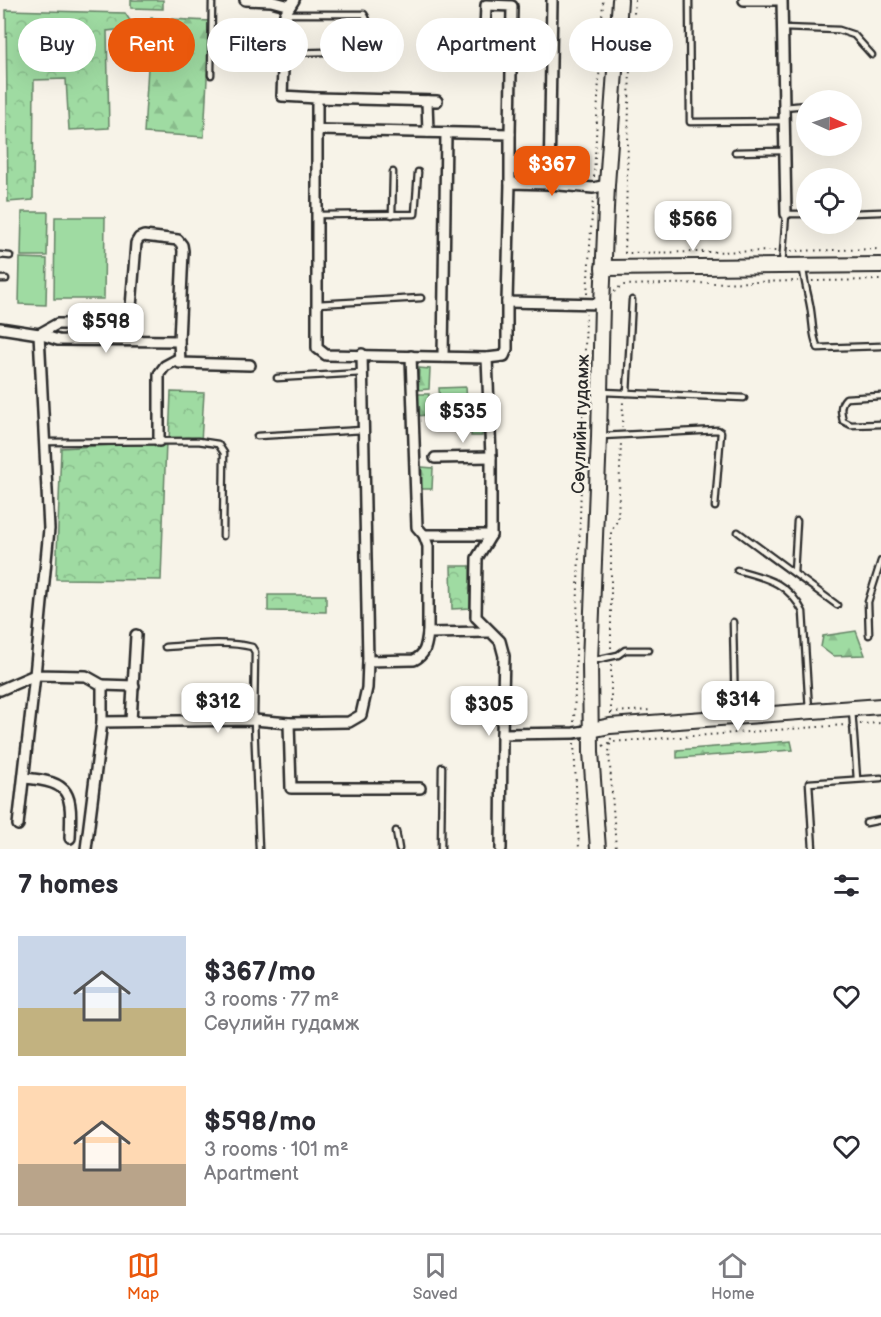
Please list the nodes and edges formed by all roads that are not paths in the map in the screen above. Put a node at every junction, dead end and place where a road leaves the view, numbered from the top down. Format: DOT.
graph roads {
  1 [pos="212,0"];
  2 [pos="244,0"];
  3 [pos="552,0"];
  4 [pos="620,0"];
  5 [pos="688,0"];
  6 [pos="744,0"];
  7 [pos="290,7"];
  8 [pos="486,18"];
  9 [pos="513,18"];
  10 [pos="783,28"];
  11 [pos="308,52"];
  12 [pos="872,55"];
  13 [pos="283,72"];
  14 [pos="511,72"];
  15 [pos="211,75"];
  16 [pos="317,98"];
  17 [pos="796,106"];
  18 [pos="784,107"];
  19 [pos="784,121"];
  20 [pos="318,130"];
  21 [pos="428,132"];
  22 [pos="446,133"];
  23 [pos="510,134"];
  24 [pos="784,151"];
  25 [pos="735,152"];
  26 [pos="393,172"];
  27 [pos="418,172"];
  28 [pos="510,183"];
  29 [pos="549,184"];
  30 [pos="600,187"];
  31 [pos="881,212"];
  32 [pos="862,213"];
  33 [pos="786,214"];
  34 [pos="796,214"];
  35 [pos="318,215"];
  36 [pos="392,215"];
  37 [pos="0,255"];
  38 [pos="10,256"];
  39 [pos="881,265"];
  40 [pos="782,267"];
  41 [pos="803,267"];
  42 [pos="603,268"];
  43 [pos="421,298"];
  44 [pos="606,299"];
  45 [pos="632,300"];
  46 [pos="507,302"];
  47 [pos="317,304"];
  48 [pos="0,328"];
  49 [pos="39,334"];
  50 [pos="179,341"];
  51 [pos="881,346"];
  52 [pos="362,354"];
  53 [pos="411,356"];
  54 [pos="443,357"];
  55 [pos="487,358"];
  56 [pos="178,359"];
  57 [pos="250,365"];
  58 [pos="362,373"];
  59 [pos="278,378"];
  60 [pos="600,392"];
  61 [pos="625,393"];
  62 [pos="881,396"];
  63 [pos="744,398"];
  64 [pos="881,424"];
  65 [pos="363,430"];
  66 [pos="257,436"];
  67 [pos="599,437"];
  68 [pos="159,441"];
  69 [pos="44,442"];
  70 [pos="491,457"];
  71 [pos="435,458"];
  72 [pos="715,507"];
  73 [pos="796,520"];
  74 [pos="738,532"];
  75 [pos="424,535"];
  76 [pos="491,535"];
  77 [pos="223,537"];
  78 [pos="881,561"];
  79 [pos="737,570"];
  80 [pos="794,573"];
  81 [pos="837,605"];
  82 [pos="733,622"];
  83 [pos="489,632"];
  84 [pos="428,633"];
  85 [pos="136,635"];
  86 [pos="869,635"];
  87 [pos="165,647"];
  88 [pos="649,650"];
  89 [pos="368,661"];
  90 [pos="590,661"];
  91 [pos="35,675"];
  92 [pos="102,685"];
  93 [pos="134,686"];
  94 [pos="0,690"];
  95 [pos="881,706"];
  96 [pos="852,708"];
  97 [pos="809,711"];
  98 [pos="735,717"];
  99 [pos="254,720"];
  100 [pos="131,721"];
  101 [pos="102,722"];
  102 [pos="289,723"];
  103 [pos="591,730"];
  104 [pos="502,734"];
  105 [pos="442,767"];
  106 [pos="24,778"];
  107 [pos="881,778"];
  108 [pos="857,779"];
  109 [pos="420,789"];
  110 [pos="881,820"];
  111 [pos="866,823"];
  112 [pos="18,825"];
  113 [pos="396,831"];
  114 [pos="70,838"];
  115 [pos="86,849"];
  116 [pos="259,849"];
  117 [pos="399,849"];
  118 [pos="441,849"];
  119 [pos="501,849"];
  120 [pos="598,849"];
  121 [pos="813,849"];
  1 -- 15 [label="lane"];
  2 -- 7 [label="street"];
  3 -- 29 [label="street"];
  4 -- 30 [label="main road, Сөүлийн гудамж"];
  5 -- 19 [label="lane"];
  6 -- 10 [label="street"];
  7 -- 11 [label="lane"];
  8 -- 9 [label="street"];
  10 -- 12 [label="lane"];
  10 -- 18 [label="street"];
  13 -- 16 [label="street"];
  14 -- 23 [label="street"];
  16 -- 20 [label="street"];
  16 -- 21 [label="street"];
  17 -- 18 [label="lane"];
  18 -- 19 [label="street"];
  19 -- 24 [label="street"];
  20 -- 21 [label="street"];
  20 -- 35 [label="street"];
  21 -- 22 [label="street"];
  22 -- 23 [label="street"];
  22 -- 54 [label="street"];
  23 -- 28 [label="street"];
  24 -- 25 [label="lane"];
  24 -- 33 [label="street"];
  26 -- 36 [label="lane"];
  27 -- 36 [label="lane"];
  28 -- 29 [label="street"];
  28 -- 46 [label="street"];
  29 -- 30 [label="street"];
  30 -- 42 [label="main road, Сөүлийн гудамж"];
  31 -- 32 [label="lane"];
  33 -- 34 [label="lane"];
  33 -- 40 [label="lane"];
  35 -- 36 [label="lane"];
  35 -- 47 [label="street"];
  37 -- 38 [label="lane"];
  39 -- 41 [label="main road"];
  40 -- 41 [label="main road"];
  40 -- 42 [label="main road"];
  41 -- 51 [label="lane"];
  42 -- 44 [label="main road, Сөүлийн гудамж"];
  43 -- 47 [label="lane"];
  44 -- 46 [label="street"];
  44 -- 60 [label="main road, Сөүлийн гудамж"];
  45 -- 61 [label="lane"];
  46 -- 55 [label="street"];
  47 -- 52 [label="street"];
  48 -- 49 [label="street"];
  49 -- 50 [label="street"];
  49 -- 50 [label="street"];
  49 -- 69 [label="street"];
  50 -- 56 [label="street"];
  52 -- 53 [label="street"];
  52 -- 58 [label="street"];
  53 -- 54 [label="street"];
  53 -- 75 [label="street"];
  54 -- 55 [label="street"];
  55 -- 70 [label="street"];
  56 -- 57 [label="street"];
  56 -- 68 [label="street"];
  58 -- 59 [label="lane"];
  58 -- 65 [label="street"];
  60 -- 61 [label="lane"];
  60 -- 67 [label="main road, Сөүлийн гудамж"];
  61 -- 63 [label="lane"];
  62 -- 64 [label="lane"];
  65 -- 66 [label="lane"];
  65 -- 89 [label="street"];
  67 -- 72 [label="lane"];
  67 -- 90 [label="main road, Сөүлийн гудамж"];
  68 -- 69 [label="lane"];
  68 -- 77 [label="lane"];
  69 -- 91 [label="street"];
  70 -- 71 [label="street"];
  70 -- 76 [label="street"];
  73 -- 80 [label="lane"];
  74 -- 80 [label="lane"];
  75 -- 76 [label="street"];
  75 -- 84 [label="street"];
  76 -- 83 [label="street"];
  78 -- 86 [label="lane"];
  79 -- 97 [label="lane"];
  80 -- 81 [label="lane"];
  82 -- 98 [label="lane"];
  83 -- 84 [label="street"];
  83 -- 104 [label="street"];
  84 -- 89 [label="street"];
  85 -- 93 [label="street"];
  87 -- 99 [label="lane"];
  88 -- 90 [label="lane"];
  89 -- 102 [label="street"];
  90 -- 103 [label="main road, Сөүлийн гудамж"];
  91 -- 92 [label="street"];
  91 -- 94 [label="street"];
  91 -- 106 [label="street"];
  92 -- 93 [label="street"];
  92 -- 101 [label="street"];
  93 -- 100 [label="street"];
  95 -- 96 [label="main road"];
  96 -- 97 [label="main road"];
  96 -- 108 [label="lane"];
  97 -- 98 [label="main road"];
  98 -- 103 [label="main road"];
  99 -- 100 [label="street"];
  99 -- 102 [label="street"];
  99 -- 116 [label="lane"];
  100 -- 101 [label="street"];
  101 -- 115 [label="street"];
  102 -- 109 [label="street"];
  103 -- 104 [label="street"];
  103 -- 120 [label="main road, Сөүлийн гудамж"];
  104 -- 119 [label="street"];
  105 -- 118 [label="lane"];
  106 -- 112 [label="street"];
  106 -- 114 [label="street"];
  107 -- 108 [label="lane"];
  108 -- 121 [label="lane"];
  110 -- 111 [label="lane"];
  113 -- 117 [label="lane"];
}
